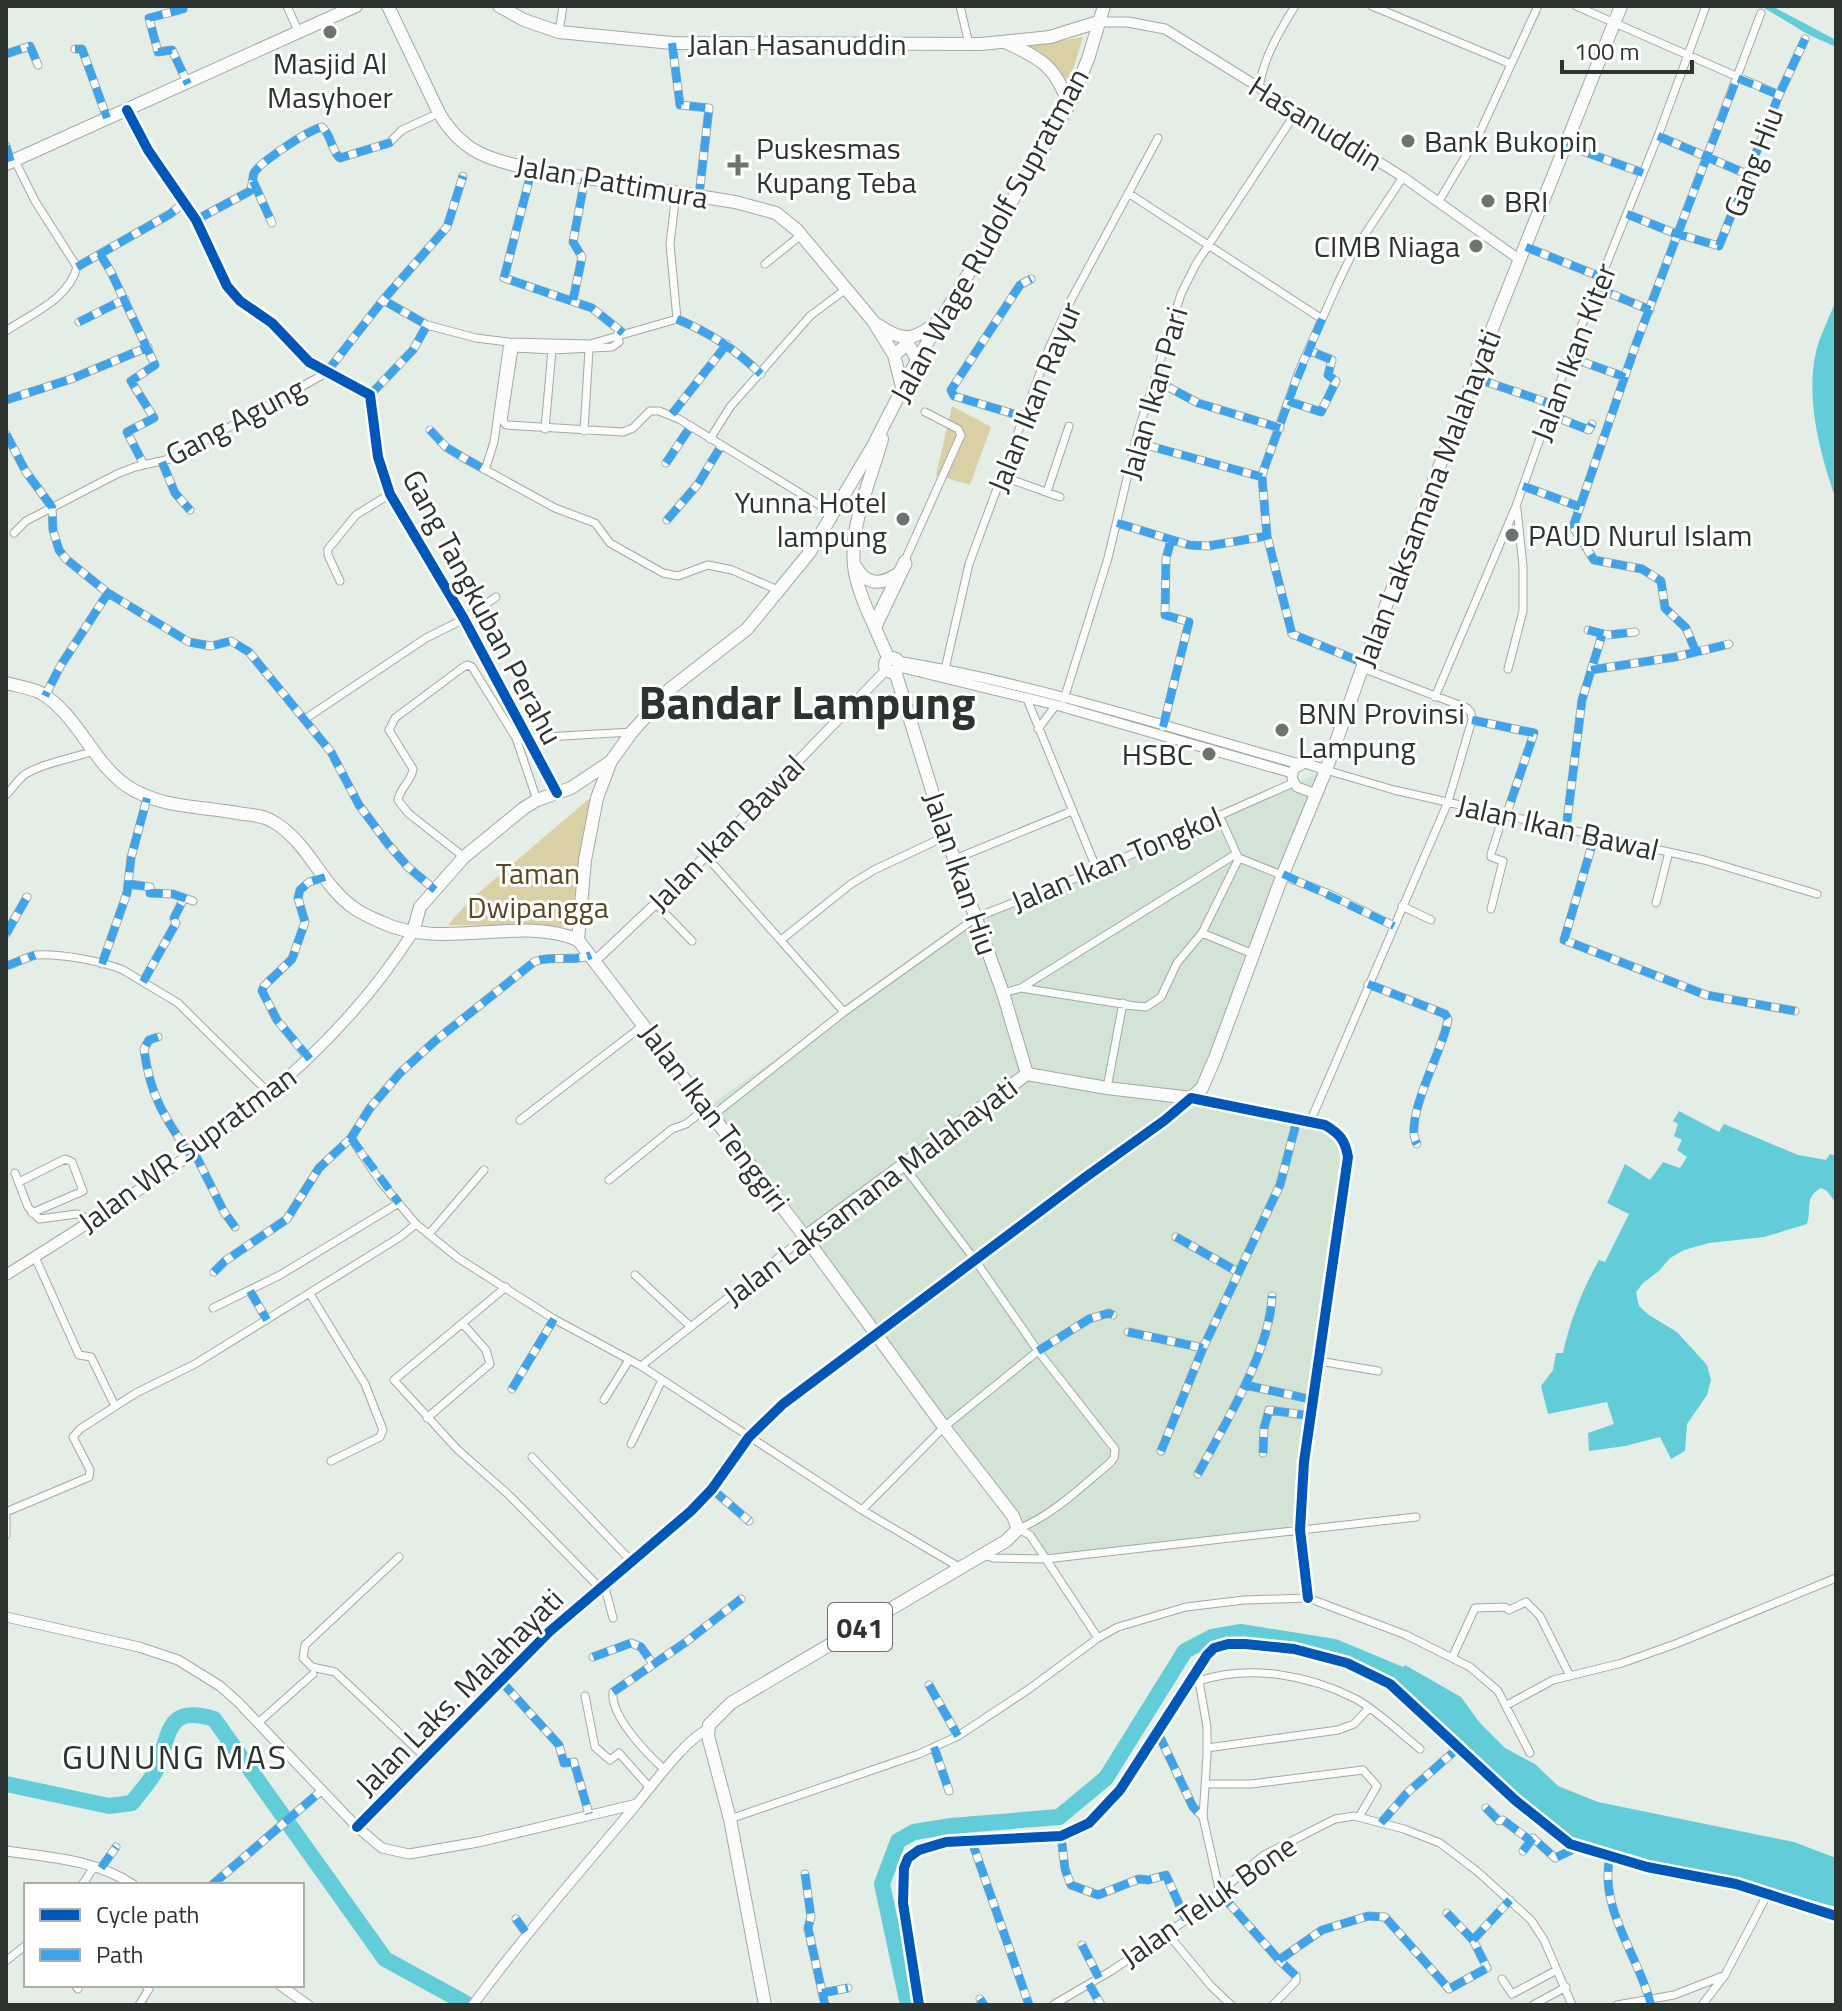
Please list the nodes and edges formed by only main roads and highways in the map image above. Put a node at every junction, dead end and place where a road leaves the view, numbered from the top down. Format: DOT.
graph roads {
  1 [pos="356,6"];
  2 [pos="388,6"];
  3 [pos="499,6"];
  4 [pos="1104,6"];
  5 [pos="1621,6"];
  6 [pos="1098,22"];
  7 [pos="1007,43"];
  8 [pos="1069,105"];
  9 [pos="11,162"];
  10 [pos="942,318"];
  11 [pos="873,321"];
  12 [pos="894,355"];
  13 [pos="917,360"];
  14 [pos="902,387"];
  15 [pos="888,417"];
  16 [pos="854,564"];
  17 [pos="896,575"];
  18 [pos="893,666"];
  19 [pos="6,683"];
  20 [pos="611,761"];
  21 [pos="413,932"];
  22 [pos="578,940"];
  23 [pos="1027,1074"];
  24 [pos="805,1237"];
  25 [pos="6,1275"];
  26 [pos="765,2005"];
  1 -- 9 [label="main road"];
  2 -- 11 [label="main road, Jalan Pattimura"];
  3 -- 7 [label="main road, Jalan Hasanuddin"];
  4 -- 6 [label="main road, Jalan Wage Rudolf Supratman"];
  5 -- 23 [label="main road, Jalan Laksamana Malahayati"];
  6 -- 7 [label="main road, Jalan Hasanuddin"];
  6 -- 8 [label="main road, Jalan Wage Rudolf Supratman"];
  7 -- 8 [label="main road"];
  8 -- 10 [label="main road, Jalan Wage Rudolf Supratman"];
  10 -- 11 [label="main road, Jalan Pattimura"];
  10 -- 13 [label="main road, Jalan Wage Rudolf Supratman"];
  11 -- 12 [label="main road, Jalan Pattimura"];
  12 -- 13 [label="main road"];
  12 -- 14 [label="main road, Jalan Pattimura"];
  13 -- 14 [label="main road, Jalan Wage Rudolf Supratman"];
  14 -- 15 [label="main road, Jalan Wage Rudolf Supratman"];
  15 -- 16 [label="main road, Jalan Wage Rudolf Supratman"];
  15 -- 20 [label="main road, Jalan Wage Rudolf Supratman"];
  16 -- 17 [label="main road"];
  16 -- 18 [label="main road, Jalan Wage Rudolf Supratman"];
  18 -- 23 [label="main road, Jalan Ikan Hiu"];
  19 -- 21 [label="main road"];
  20 -- 21 [label="main road"];
  20 -- 22 [label="main road, Jalan Wage Rudolf Supratman"];
  21 -- 22 [label="main road"];
  21 -- 25 [label="main road, Jalan WR Supratman"];
  22 -- 24 [label="main road, Jalan Ikan Tenggiri"];
  23 -- 24 [label="main road, Jalan Laksamana Malahayati"];
  24 -- 26 [label="main road, Jalan Ikan Tenggiri / 041"];
}
